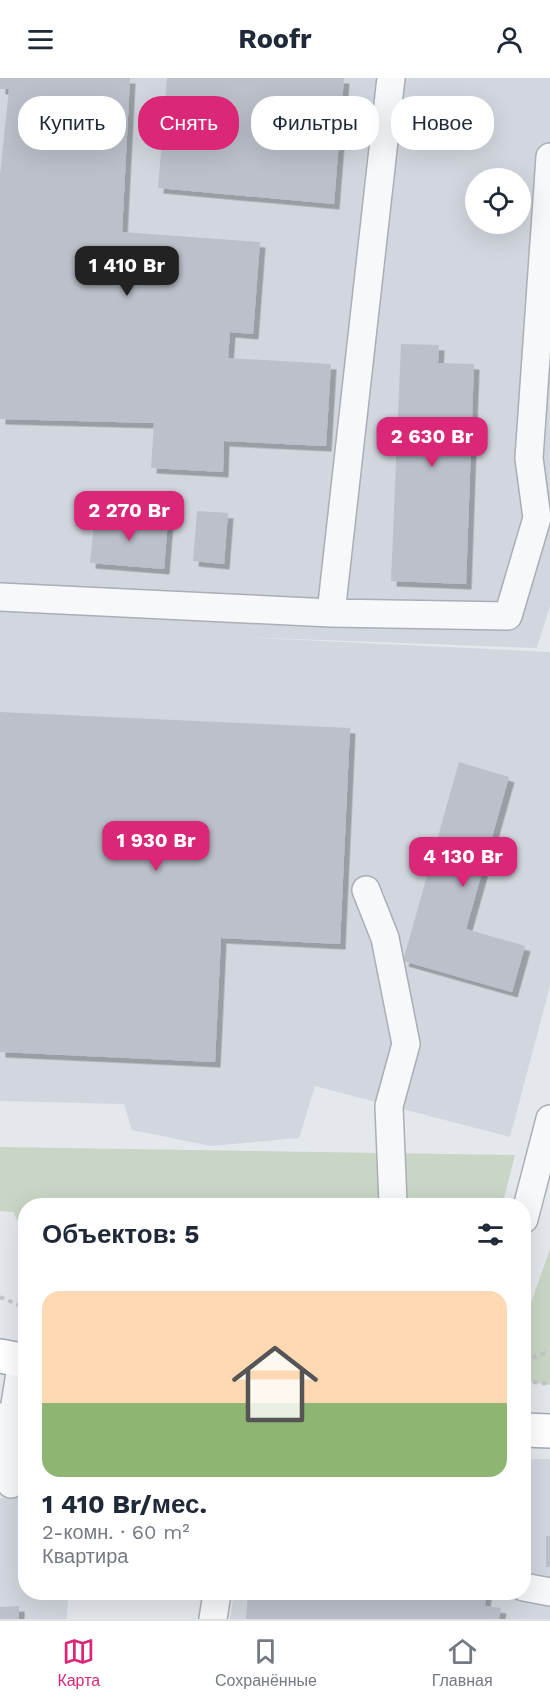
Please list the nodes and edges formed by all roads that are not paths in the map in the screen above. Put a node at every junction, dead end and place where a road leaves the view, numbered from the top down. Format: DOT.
graph roads {
  1 [pos="391,78"];
  2 [pos="550,157"];
  3 [pos="0,597"];
  4 [pos="331,613"];
  5 [pos="366,891"];
  6 [pos="550,1119"];
  7 [pos="393,1198"];
  8 [pos="529,1198"];
  9 [pos="16,1359"];
  10 [pos="7,1417"];
  11 [pos="531,1430"];
  12 [pos="550,1431"];
  13 [pos="11,1484"];
  14 [pos="531,1588"];
  15 [pos="550,1592"];
  16 [pos="216,1600"];
  17 [pos="213,1619"];
  1 -- 4 [label="street"];
  2 -- 4 [label="street"];
  3 -- 4 [label="street"];
  5 -- 7 [label="street"];
  6 -- 8 [label="street"];
  9 -- 10 [label="street"];
  10 -- 13 [label="street"];
  11 -- 12 [label="main road"];
  14 -- 15 [label="street"];
  16 -- 17 [label="street"];
}
